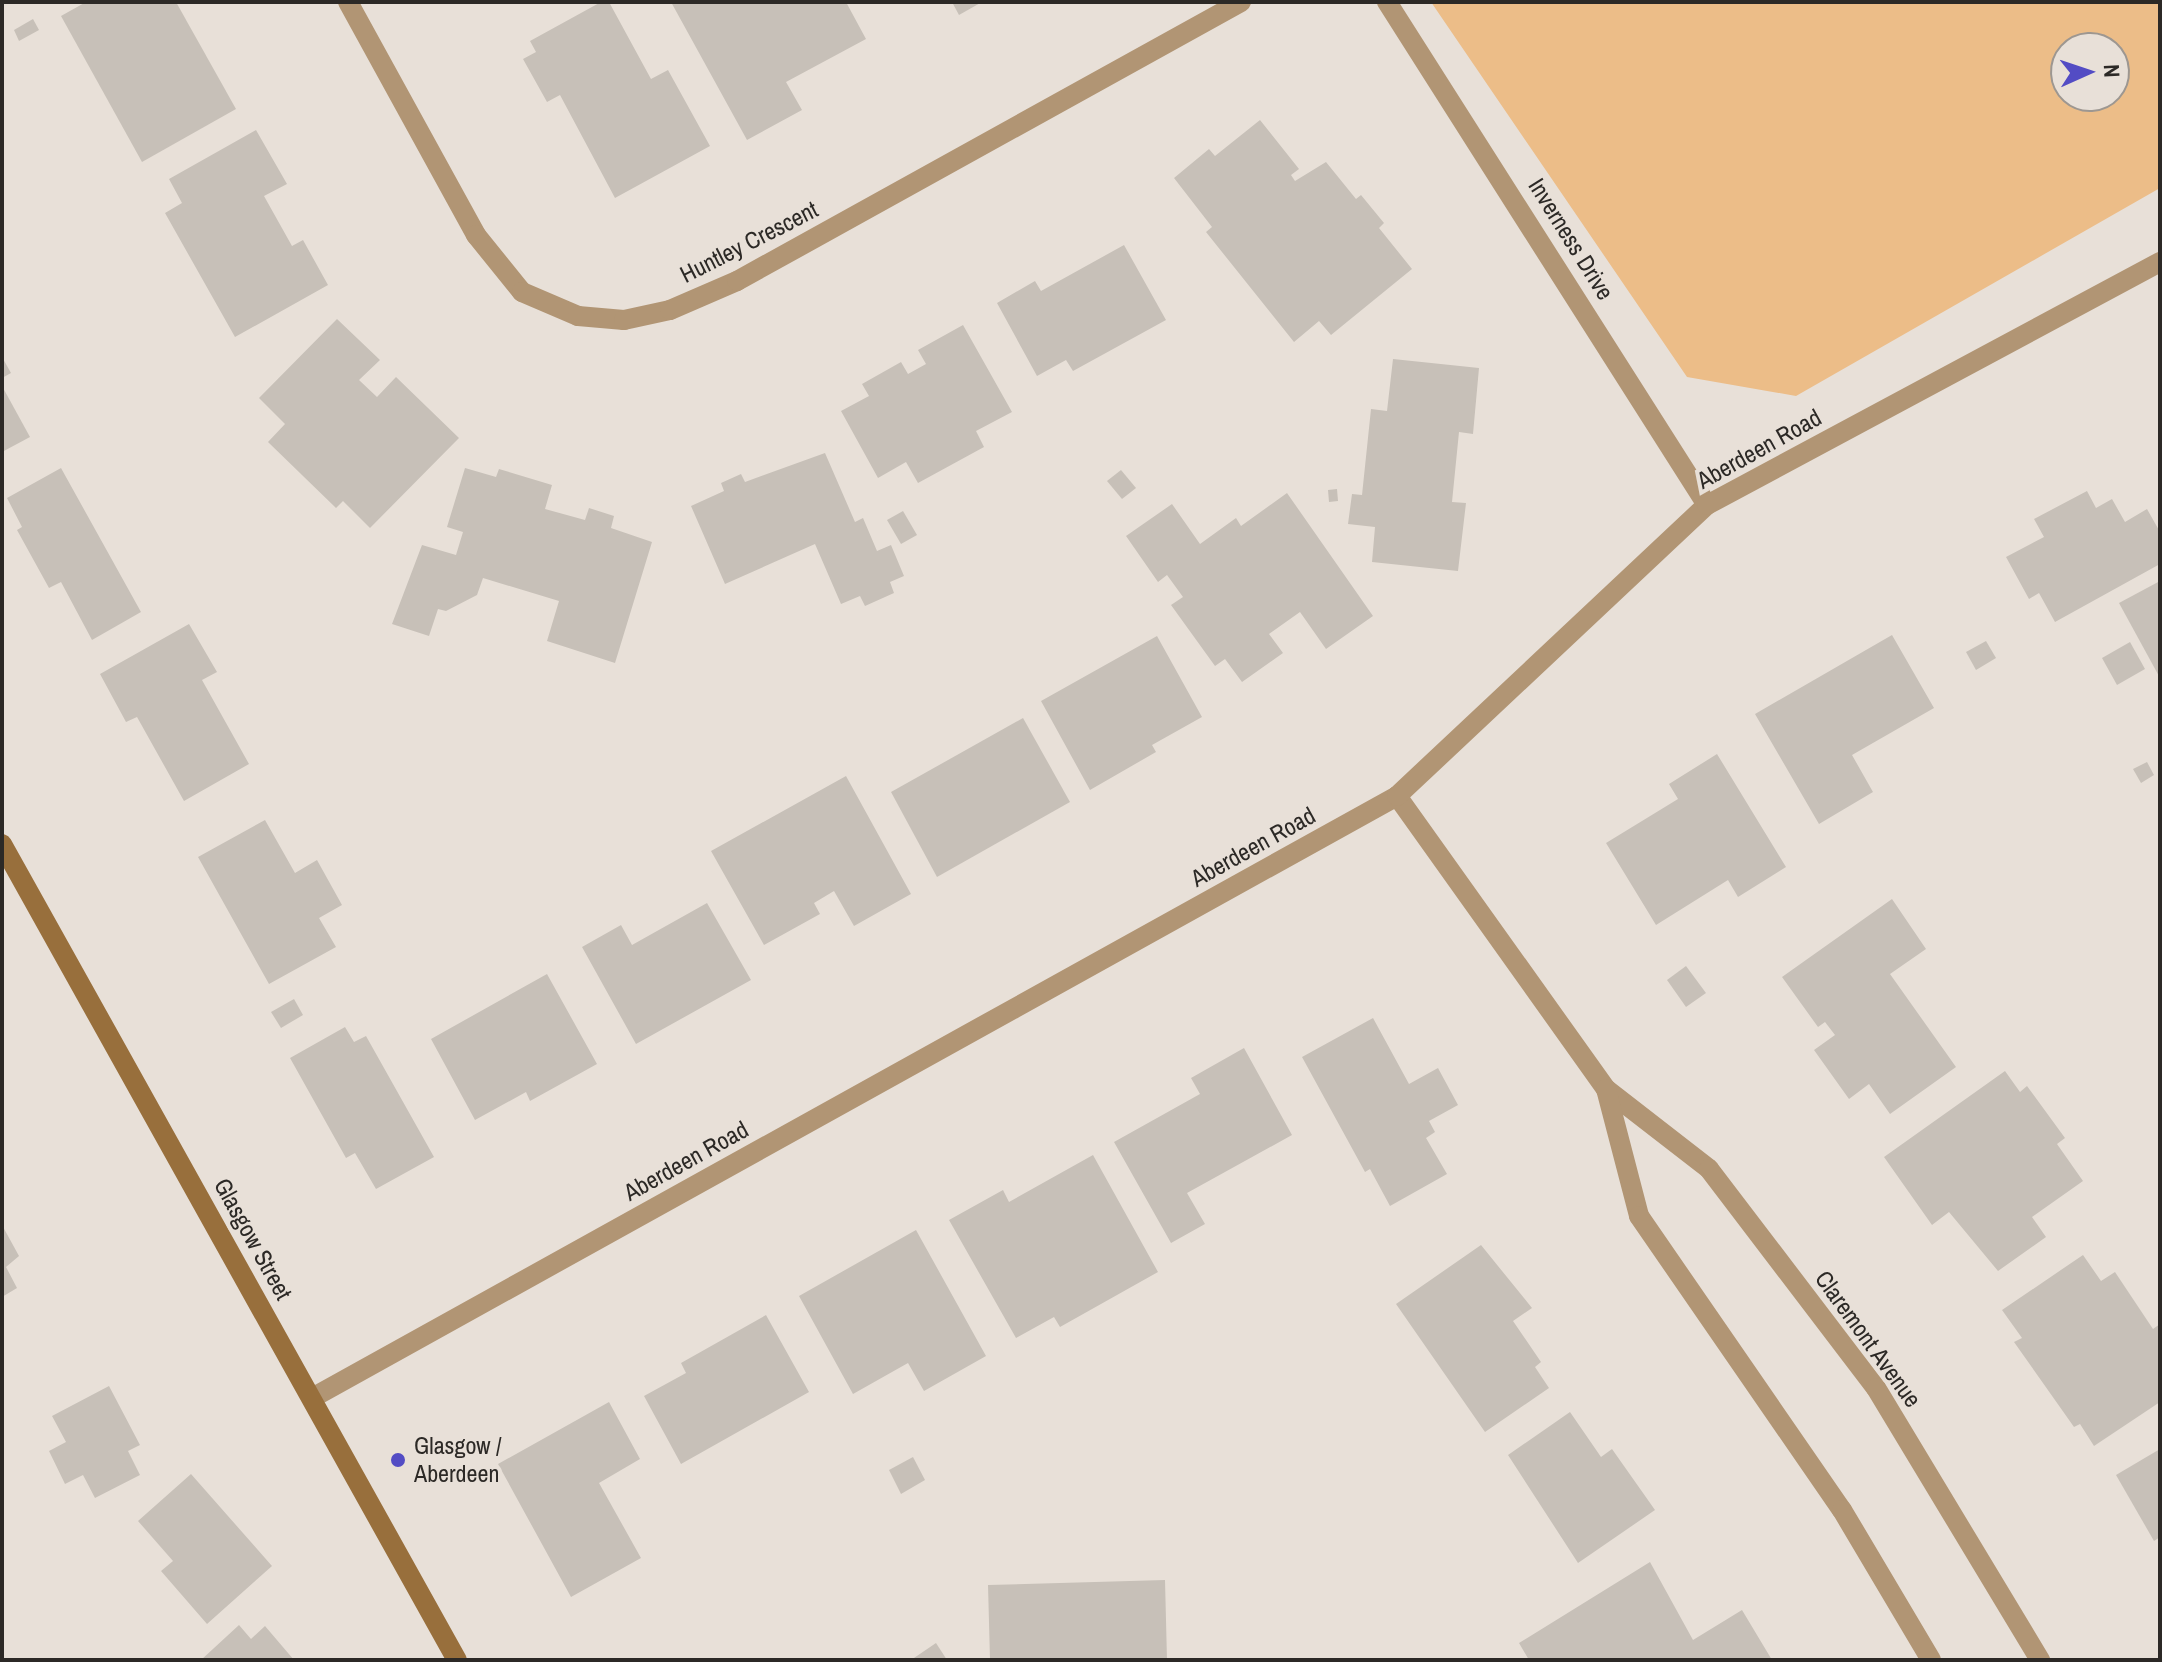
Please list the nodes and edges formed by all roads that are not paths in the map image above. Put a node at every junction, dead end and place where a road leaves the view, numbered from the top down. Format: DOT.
graph roads {
  1 [pos="348,2"];
  2 [pos="1241,2"];
  3 [pos="1387,2"];
  4 [pos="2160,262"];
  5 [pos="1707,505"];
  6 [pos="1397,796"];
  7 [pos="2,844"];
  8 [pos="1606,1089"];
  9 [pos="312,1398"];
  10 [pos="457,1660"];
  11 [pos="1931,1660"];
  12 [pos="2040,1660"];
  1 -- 2 [label="street, Huntley Crescent"];
  3 -- 5 [label="street, Inverness Drive"];
  4 -- 5 [label="street, Aberdeen Road"];
  5 -- 6 [label="street, Aberdeen Road"];
  6 -- 8 [label="street, Claremont Avenue"];
  6 -- 9 [label="street, Aberdeen Road"];
  7 -- 9 [label="street, Glasgow Street"];
  8 -- 11 [label="street, Claremont Avenue"];
  8 -- 12 [label="street, Claremont Avenue"];
  9 -- 10 [label="street, Glasgow Street"];
}
